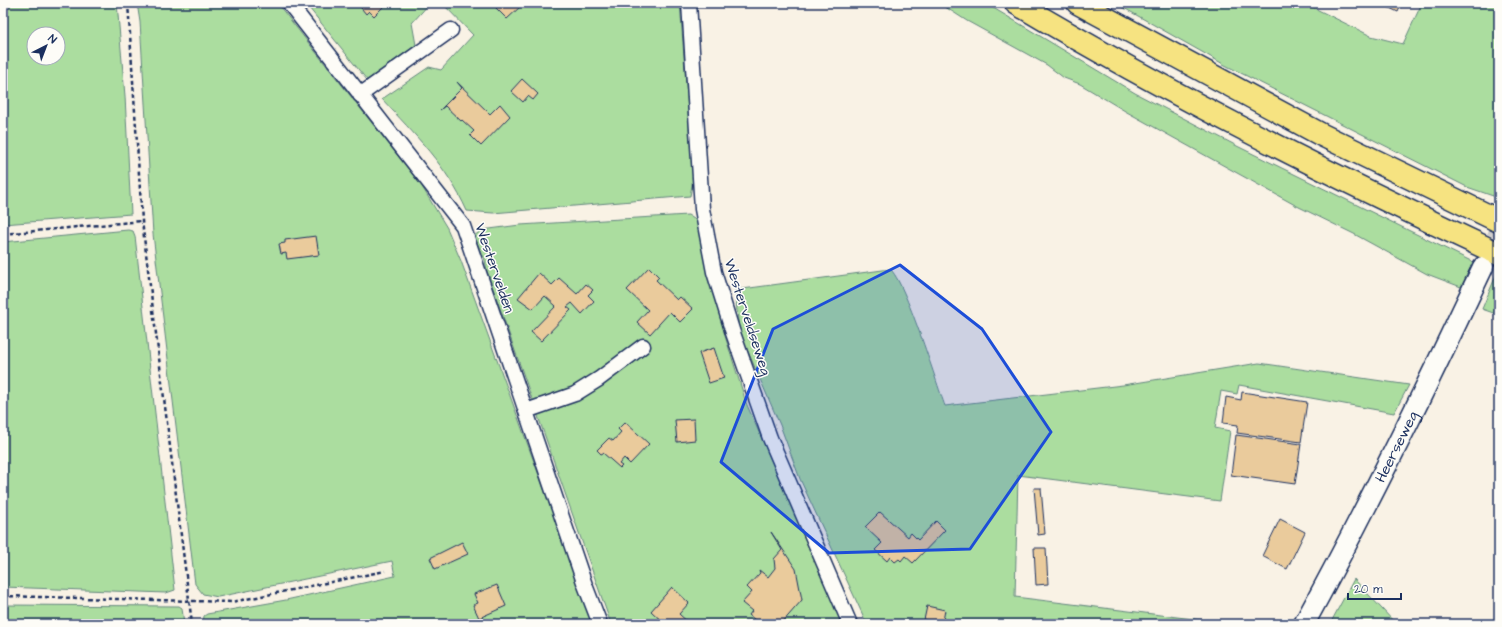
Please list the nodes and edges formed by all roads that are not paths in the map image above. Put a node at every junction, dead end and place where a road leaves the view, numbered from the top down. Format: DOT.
graph roads {
  1 [pos="289,3"];
  2 [pos="689,3"];
  3 [pos="1016,3"];
  4 [pos="1078,3"];
  5 [pos="451,30"];
  6 [pos="360,95"];
  7 [pos="1499,221"];
  8 [pos="1491,261"];
  9 [pos="643,346"];
  10 [pos="526,411"];
  11 [pos="600,624"];
  12 [pos="850,624"];
  13 [pos="1304,624"];
  1 -- 6 [label="street, Westervelden"];
  2 -- 12 [label="street, Westerveldseweg"];
  3 -- 8 [label="highway"];
  4 -- 7 [label="highway"];
  5 -- 6 [label="street"];
  6 -- 10 [label="street, Westervelden"];
  8 -- 13 [label="street, Heerseweg"];
  9 -- 10 [label="street"];
  10 -- 11 [label="street, Westervelden"];
}
